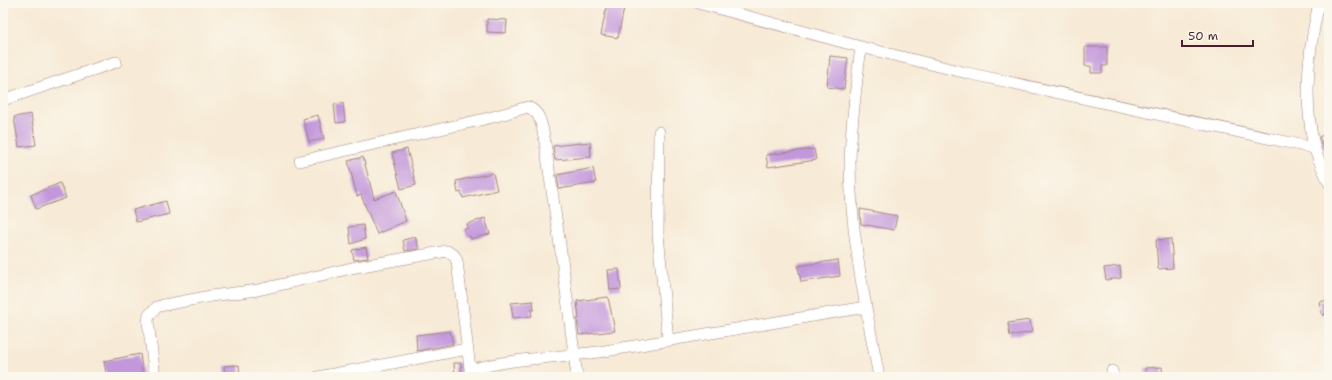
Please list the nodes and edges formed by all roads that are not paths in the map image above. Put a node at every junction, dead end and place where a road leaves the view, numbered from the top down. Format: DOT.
graph roads {
  1 [pos="698,3"];
  2 [pos="1319,3"];
  3 [pos="861,47"];
  4 [pos="116,62"];
  5 [pos="3,100"];
  6 [pos="659,132"];
  7 [pos="1314,148"];
  8 [pos="300,160"];
  9 [pos="1329,183"];
  10 [pos="866,307"];
  11 [pos="668,341"];
  12 [pos="468,349"];
  13 [pos="575,356"];
  14 [pos="470,374"];
  15 [pos="155,377"];
  16 [pos="318,377"];
  17 [pos="577,377"];
  18 [pos="879,377"];
  1 -- 3 [label="street"];
  2 -- 7 [label="street"];
  3 -- 7 [label="street"];
  3 -- 10 [label="street"];
  4 -- 5 [label="street"];
  6 -- 11 [label="street"];
  7 -- 9 [label="street"];
  8 -- 13 [label="street"];
  10 -- 11 [label="street"];
  10 -- 18 [label="street"];
  11 -- 13 [label="street"];
  12 -- 14 [label="street"];
  12 -- 15 [label="street"];
  12 -- 16 [label="street"];
  13 -- 14 [label="street"];
  13 -- 17 [label="street"];
}
